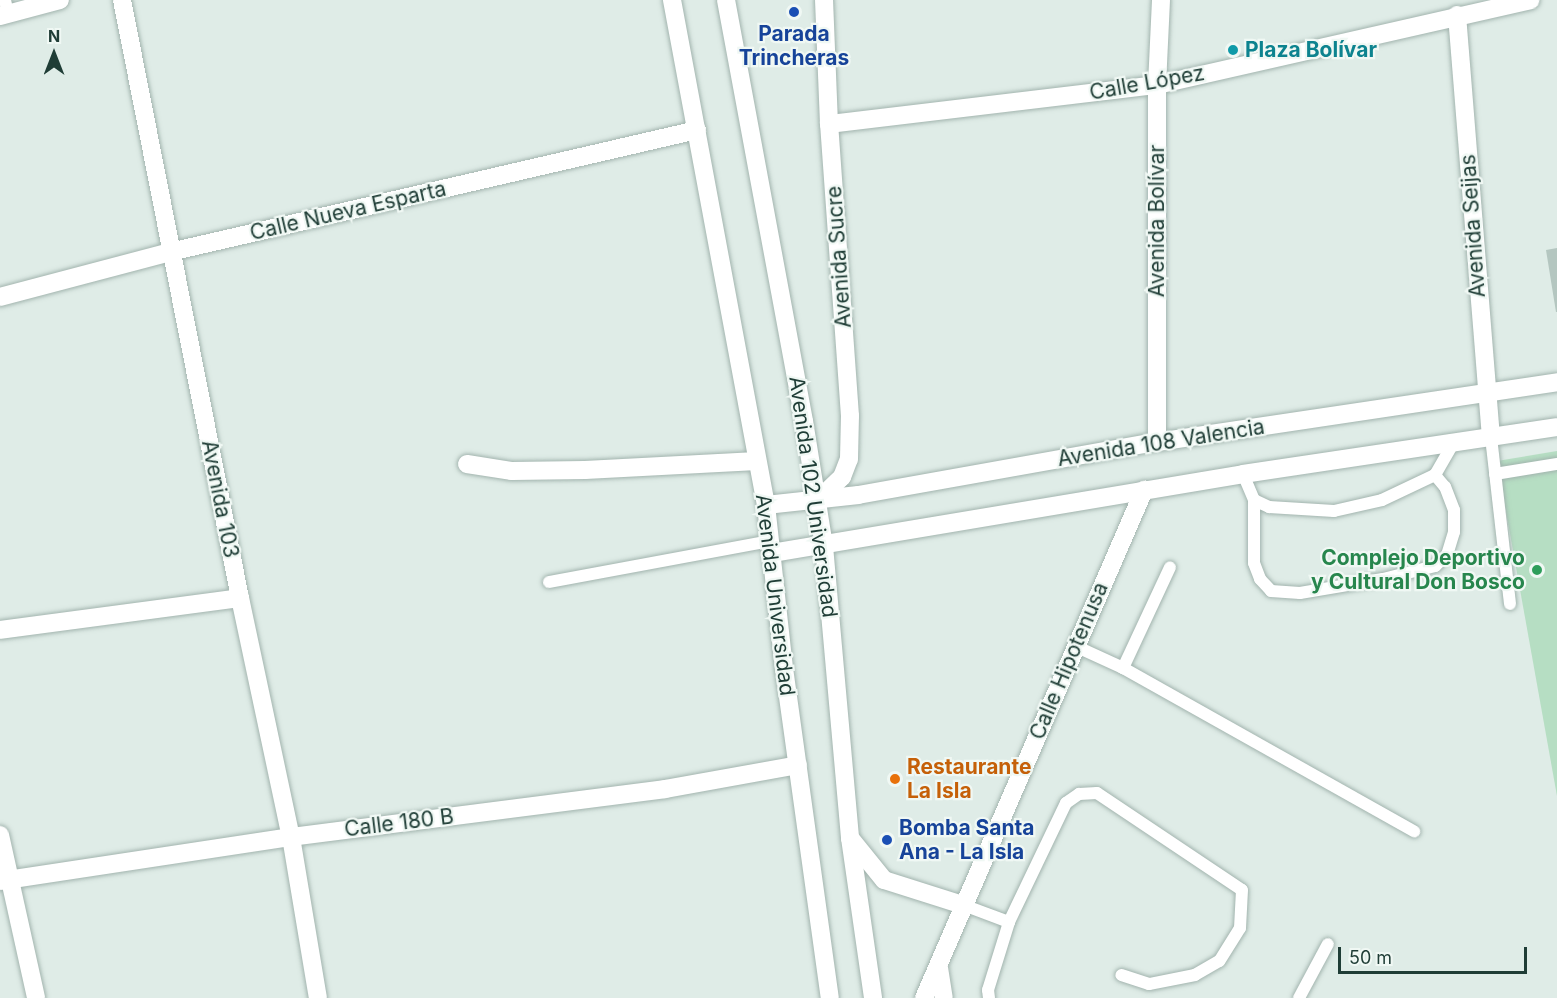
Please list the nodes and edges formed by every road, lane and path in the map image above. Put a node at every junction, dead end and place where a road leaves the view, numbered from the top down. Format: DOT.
graph roads {
  1 [pos="60,0"];
  2 [pos="122,0"];
  3 [pos="672,0"];
  4 [pos="726,0"];
  5 [pos="824,0"];
  6 [pos="1161,0"];
  7 [pos="1530,0"];
  8 [pos="4,10"];
  9 [pos="1457,15"];
  10 [pos="1157,85"];
  11 [pos="829,124"];
  12 [pos="697,130"];
  13 [pos="170,252"];
  14 [pos="0,297"];
  15 [pos="1557,382"];
  16 [pos="1486,393"];
  17 [pos="1557,428"];
  18 [pos="1491,437"];
  19 [pos="1157,442"];
  20 [pos="1454,442"];
  21 [pos="758,461"];
  22 [pos="467,464"];
  23 [pos="1557,464"];
  24 [pos="1243,474"];
  25 [pos="1495,474"];
  26 [pos="1435,475"];
  27 [pos="1144,490"];
  28 [pos="1254,500"];
  29 [pos="817,501"];
  30 [pos="766,505"];
  31 [pos="824,546"];
  32 [pos="771,547"];
  33 [pos="1170,567"];
  34 [pos="549,582"];
  35 [pos="240,598"];
  36 [pos="1510,604"];
  37 [pos="0,630"];
  38 [pos="1075,646"];
  39 [pos="1123,668"];
  40 [pos="798,765"];
  41 [pos="1414,831"];
  42 [pos="0,835"];
  43 [pos="291,837"];
  44 [pos="850,838"];
  45 [pos="5,880"];
  46 [pos="966,906"];
  47 [pos="1009,922"];
  48 [pos="1328,944"];
  49 [pos="939,968"];
  50 [pos="1121,975"];
  51 [pos="36,998"];
  52 [pos="318,998"];
  53 [pos="830,998"];
  54 [pos="873,998"];
  55 [pos="924,998"];
  56 [pos="944,998"];
  57 [pos="988,998"];
  58 [pos="1299,998"];
  1 -- 8 [label="street"];
  2 -- 13 [label="street, Avenida 103"];
  3 -- 12 [label="street"];
  4 -- 29 [label="street, Avenida 102 Universidad"];
  5 -- 11 [label="street, Avenida Sucre"];
  6 -- 10 [label="street, Avenida Bolívar"];
  7 -- 9 [label="street, Calle López"];
  9 -- 10 [label="street, Calle López"];
  9 -- 16 [label="street, Avenida Seijas"];
  10 -- 11 [label="street, Calle López"];
  10 -- 19 [label="street, Avenida Bolívar"];
  11 -- 29 [label="street, Avenida Sucre"];
  12 -- 13 [label="street, Calle Nueva Esparta"];
  12 -- 21 [label="street, Avenida Universidad"];
  13 -- 14 [label="street, Calle Nueva Esparta"];
  13 -- 35 [label="street, Avenida 103"];
  15 -- 16 [label="street, Avenida 108 Valencia"];
  16 -- 18 [label="street, Avenida Seijas"];
  16 -- 19 [label="street, Avenida 108 Valencia"];
  17 -- 18 [label="street, Avenida 108 Valencia"];
  18 -- 20 [label="street, Avenida 108 Valencia"];
  18 -- 25 [label="lane"];
  19 -- 29 [label="street, Avenida 108 Valencia"];
  20 -- 24 [label="street, Avenida 108 Valencia"];
  20 -- 26 [label="lane"];
  21 -- 22 [label="street"];
  21 -- 30 [label="street, Avenida Universidad"];
  23 -- 25 [label="lane"];
  24 -- 27 [label="street, Avenida 108 Valencia"];
  24 -- 28 [label="lane"];
  25 -- 36 [label="lane"];
  26 -- 28 [label="lane"];
  26 -- 28 [label="lane"];
  27 -- 31 [label="street, Avenida 108 Valencia"];
  27 -- 38 [label="street, Calle Hipotenusa"];
  29 -- 30 [label="street, Avenida 108 Valencia"];
  29 -- 31 [label="street, Avenida 102 Universidad"];
  30 -- 32 [label="street, Avenida Universidad"];
  31 -- 32 [label="street, Avenida 108 Valencia"];
  31 -- 44 [label="street, Avenida 102 Universidad"];
  32 -- 34 [label="lane"];
  32 -- 40 [label="street, Avenida Universidad"];
  33 -- 39 [label="lane"];
  35 -- 37 [label="street"];
  35 -- 43 [label="street, Avenida 103"];
  38 -- 39 [label="lane"];
  38 -- 46 [label="street, Calle Hipotenusa"];
  39 -- 41 [label="lane"];
  40 -- 43 [label="street, Calle 180 B"];
  40 -- 53 [label="street, Avenida Universidad"];
  42 -- 45 [label="street"];
  43 -- 45 [label="street, Calle 180 B"];
  43 -- 52 [label="street, Avenida 103"];
  44 -- 46 [label="street"];
  44 -- 54 [label="street, Avenida 102 Universidad"];
  45 -- 51 [label="street"];
  46 -- 47 [label="lane"];
  46 -- 49 [label="street, Calle Hipotenusa"];
  47 -- 50 [label="lane"];
  47 -- 57 [label="lane"];
  48 -- 58 [label="lane"];
  49 -- 55 [label="street, Calle Hipotenusa"];
  49 -- 56 [label="street"];
}
